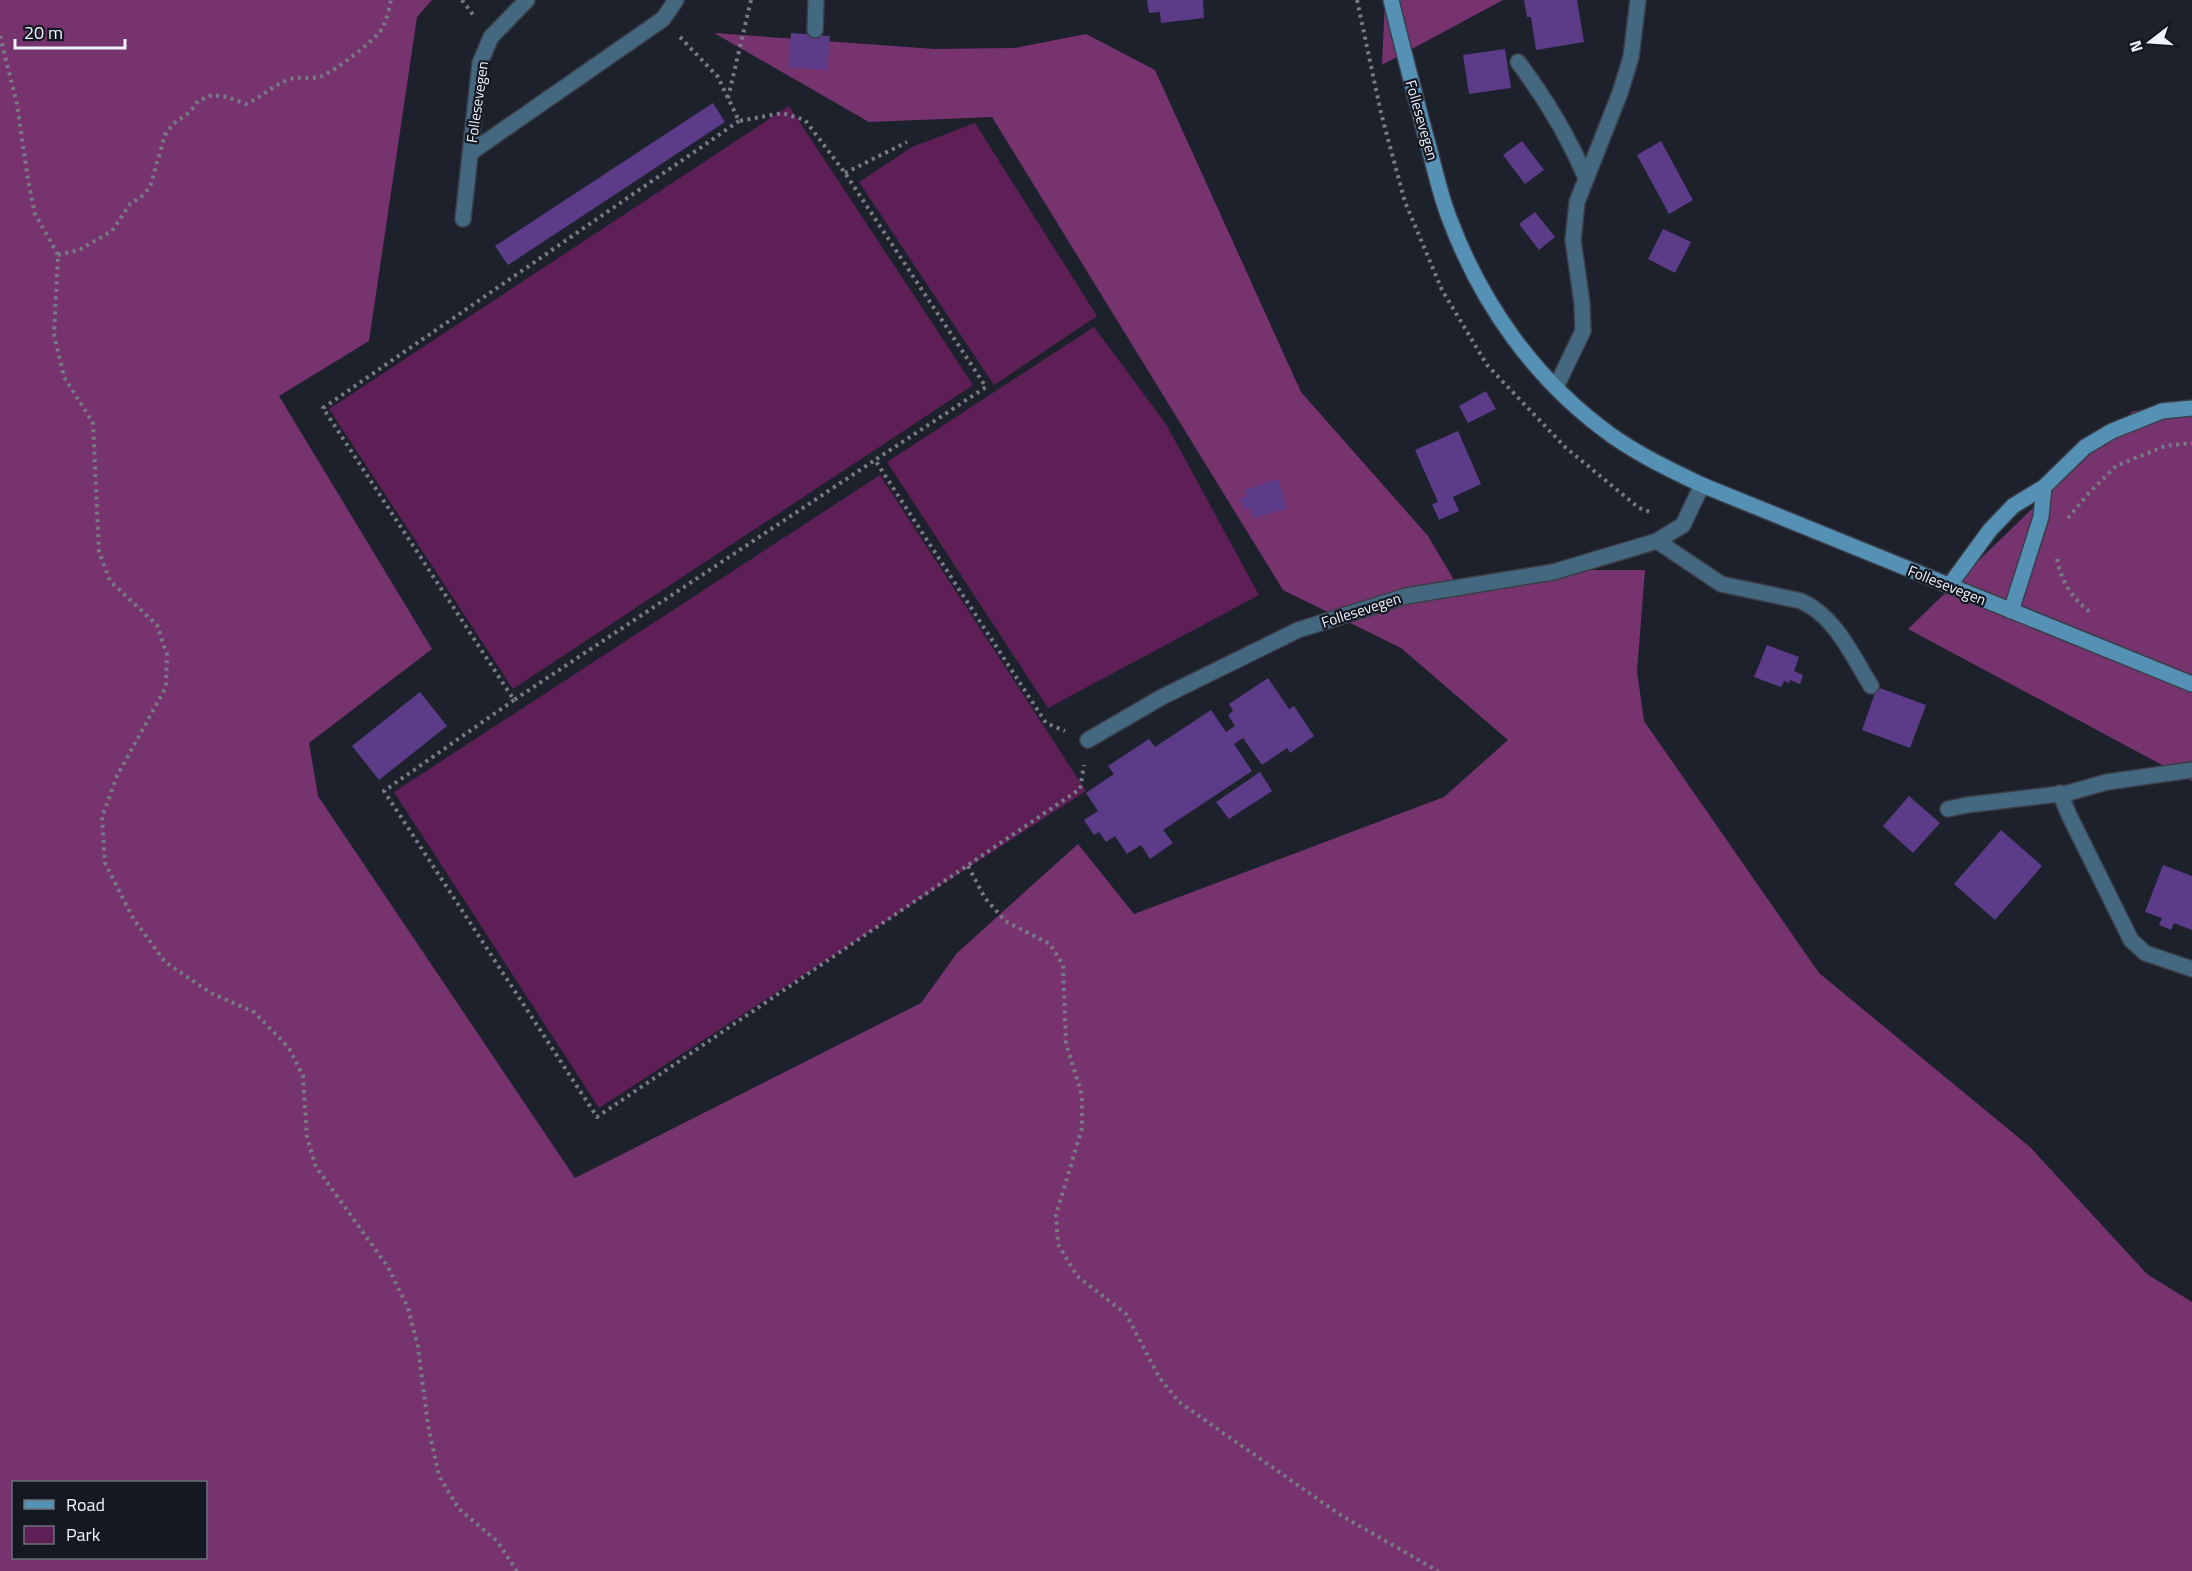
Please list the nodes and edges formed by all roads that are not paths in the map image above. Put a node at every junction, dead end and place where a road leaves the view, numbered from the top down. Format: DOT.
graph roads {
  1 [pos="527,0"];
  2 [pos="676,0"];
  3 [pos="816,0"];
  4 [pos="1391,0"];
  5 [pos="1637,4"];
  6 [pos="816,30"];
  7 [pos="1518,62"];
  8 [pos="470,153"];
  9 [pos="1586,178"];
  10 [pos="463,219"];
  11 [pos="1556,387"];
  12 [pos="2192,408"];
  13 [pos="1702,485"];
  14 [pos="2044,487"];
  15 [pos="1657,541"];
  16 [pos="1949,586"];
  17 [pos="2011,611"];
  18 [pos="2192,684"];
  19 [pos="1871,686"];
  20 [pos="1088,740"];
  21 [pos="2192,770"];
  22 [pos="2060,793"];
  23 [pos="1948,809"];
  24 [pos="2192,969"];
  1 -- 8 [label="lane, Follesevegen"];
  2 -- 8 [label="lane"];
  3 -- 6 [label="lane"];
  4 -- 11 [label="main road, Follesevegen"];
  5 -- 9 [label="lane"];
  7 -- 9 [label="lane"];
  8 -- 10 [label="lane, Follesevegen"];
  9 -- 11 [label="lane"];
  11 -- 13 [label="main road, Follesevegen"];
  12 -- 14 [label="main road"];
  13 -- 15 [label="lane, Follesevegen"];
  13 -- 16 [label="main road, Follesevegen"];
  14 -- 16 [label="main road"];
  14 -- 17 [label="main road"];
  15 -- 19 [label="lane"];
  15 -- 20 [label="lane, Follesevegen"];
  16 -- 17 [label="main road, Follesevegen"];
  17 -- 18 [label="main road, Follesevegen"];
  21 -- 22 [label="lane"];
  22 -- 23 [label="lane"];
  22 -- 24 [label="lane"];
}
